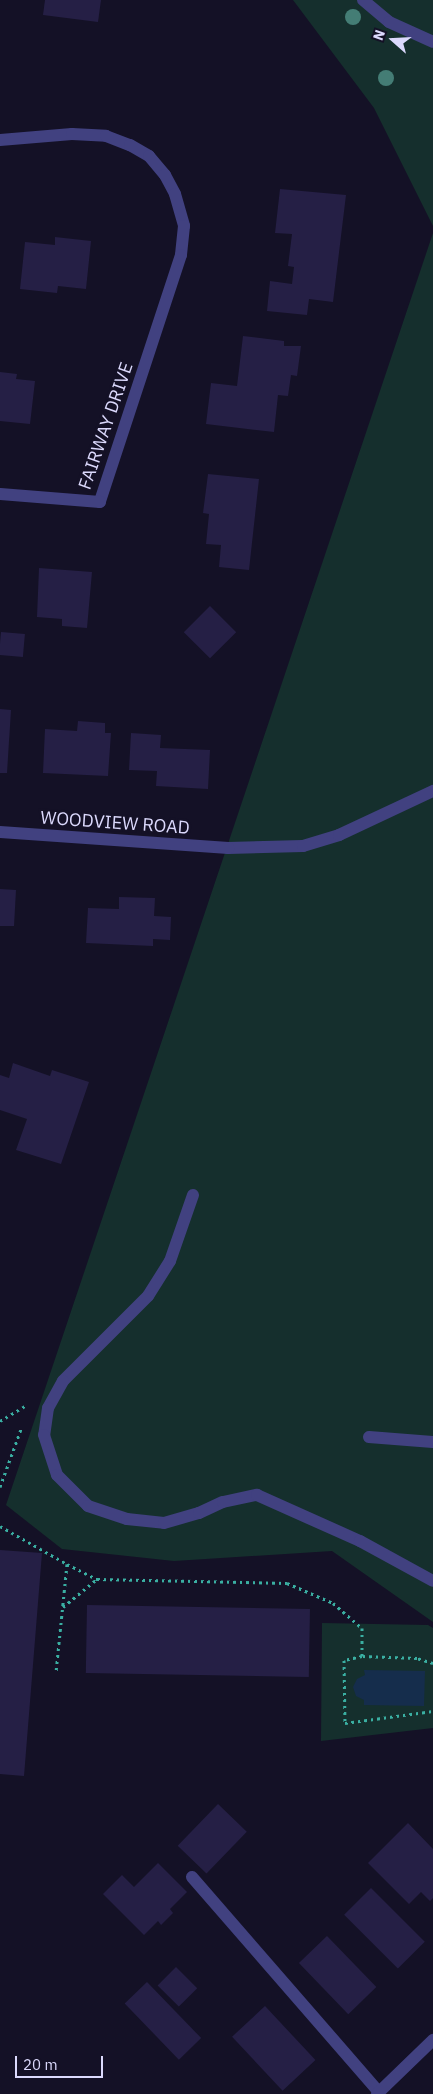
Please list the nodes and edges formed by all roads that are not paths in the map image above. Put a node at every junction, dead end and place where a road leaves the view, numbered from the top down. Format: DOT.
graph roads {
  1 [pos="363,0"];
  2 [pos="433,42"];
  3 [pos="0,140"];
  4 [pos="0,494"];
  5 [pos="433,791"];
  6 [pos="0,832"];
  7 [pos="193,1195"];
  8 [pos="369,1437"];
  9 [pos="433,1442"];
  10 [pos="433,1581"];
  11 [pos="192,1877"];
  12 [pos="433,2040"];
  13 [pos="378,2093"];
  1 -- 2 [label="street"];
  3 -- 4 [label="street, FAIRWAY DRIVE"];
  5 -- 6 [label="street, WOODVIEW ROAD"];
  7 -- 10 [label="street"];
  8 -- 9 [label="street"];
  11 -- 13 [label="street"];
  12 -- 13 [label="street"];
}
